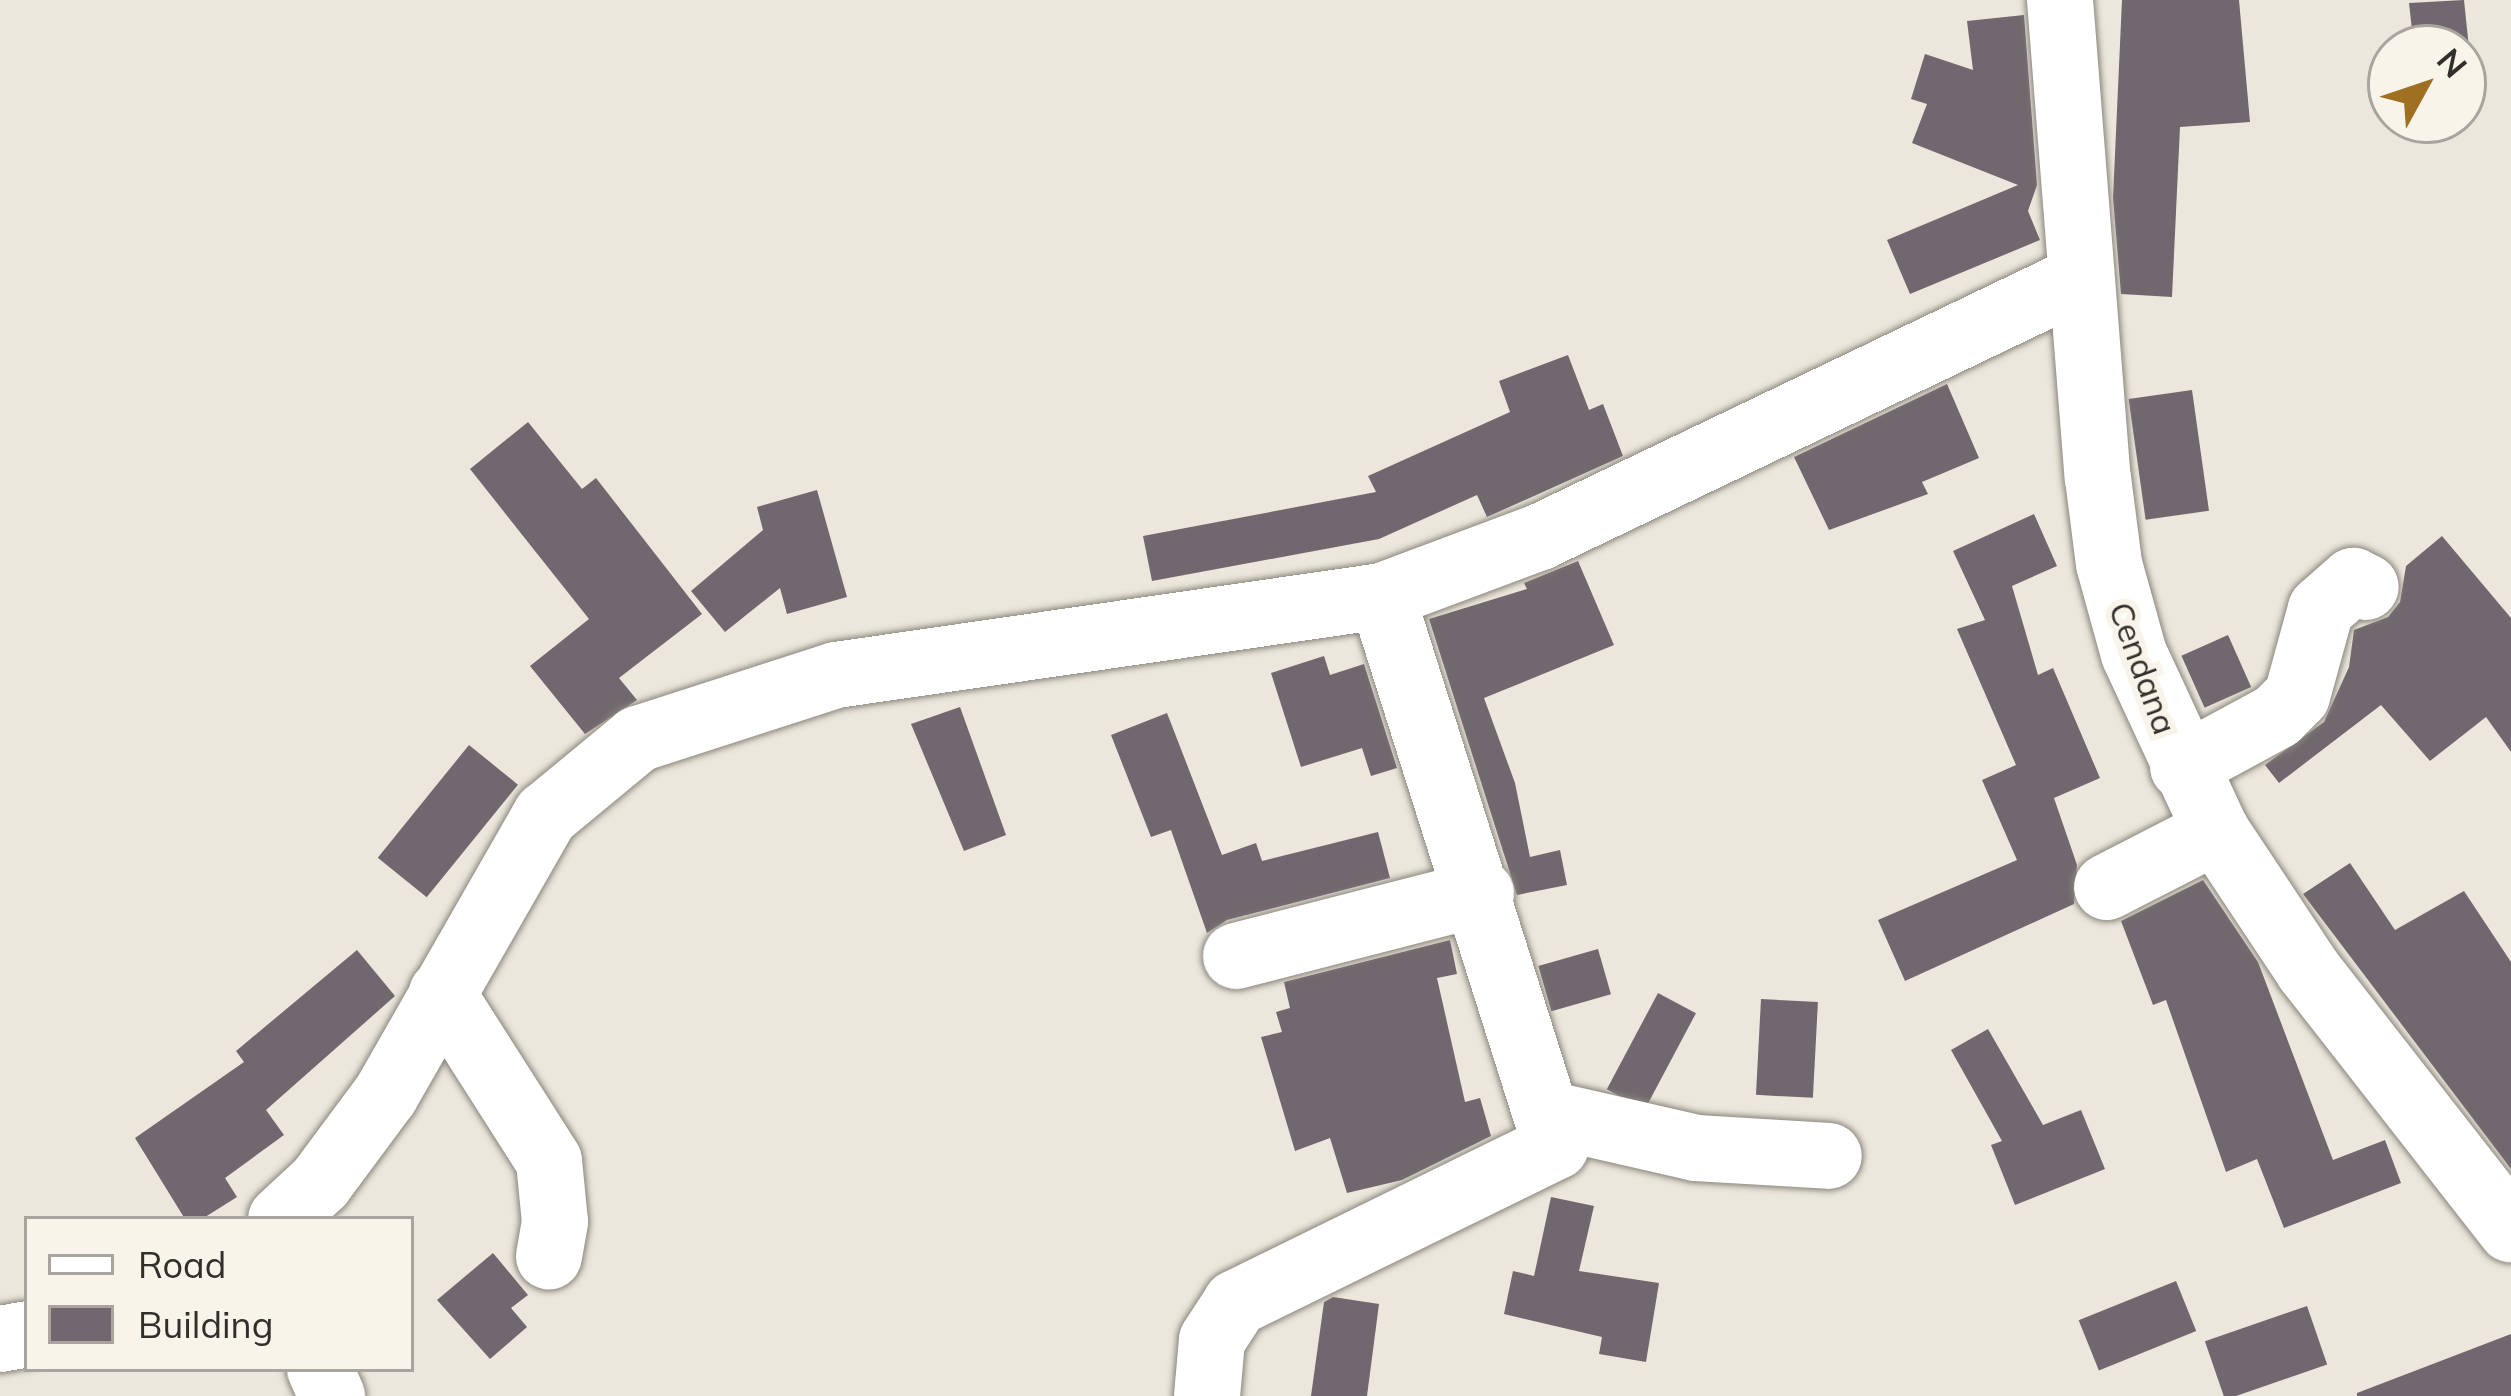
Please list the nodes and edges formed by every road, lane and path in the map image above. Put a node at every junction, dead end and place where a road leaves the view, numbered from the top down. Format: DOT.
graph roads {
  1 [pos="2060,0"];
  2 [pos="2077,280"];
  3 [pos="2366,587"];
  4 [pos="1382,596"];
  5 [pos="2183,767"];
  6 [pos="2216,831"];
  7 [pos="2107,886"];
  8 [pos="1481,893"];
  9 [pos="1236,956"];
  10 [pos="442,993"];
  11 [pos="1552,1114"];
  12 [pos="1829,1156"];
  13 [pos="284,1216"];
  14 [pos="2510,1225"];
  15 [pos="549,1256"];
  16 [pos="1207,1396"];
  1 -- 2 [label="street, Cendana"];
  2 -- 4 [label="street"];
  2 -- 5 [label="street, Cendana"];
  3 -- 5 [label="street"];
  4 -- 8 [label="street"];
  4 -- 10 [label="street"];
  5 -- 6 [label="street, Cendana"];
  6 -- 7 [label="street"];
  6 -- 14 [label="street, Cendana"];
  8 -- 9 [label="street"];
  8 -- 11 [label="street"];
  10 -- 13 [label="street"];
  10 -- 15 [label="street"];
  11 -- 12 [label="street"];
  11 -- 16 [label="street"];
}
